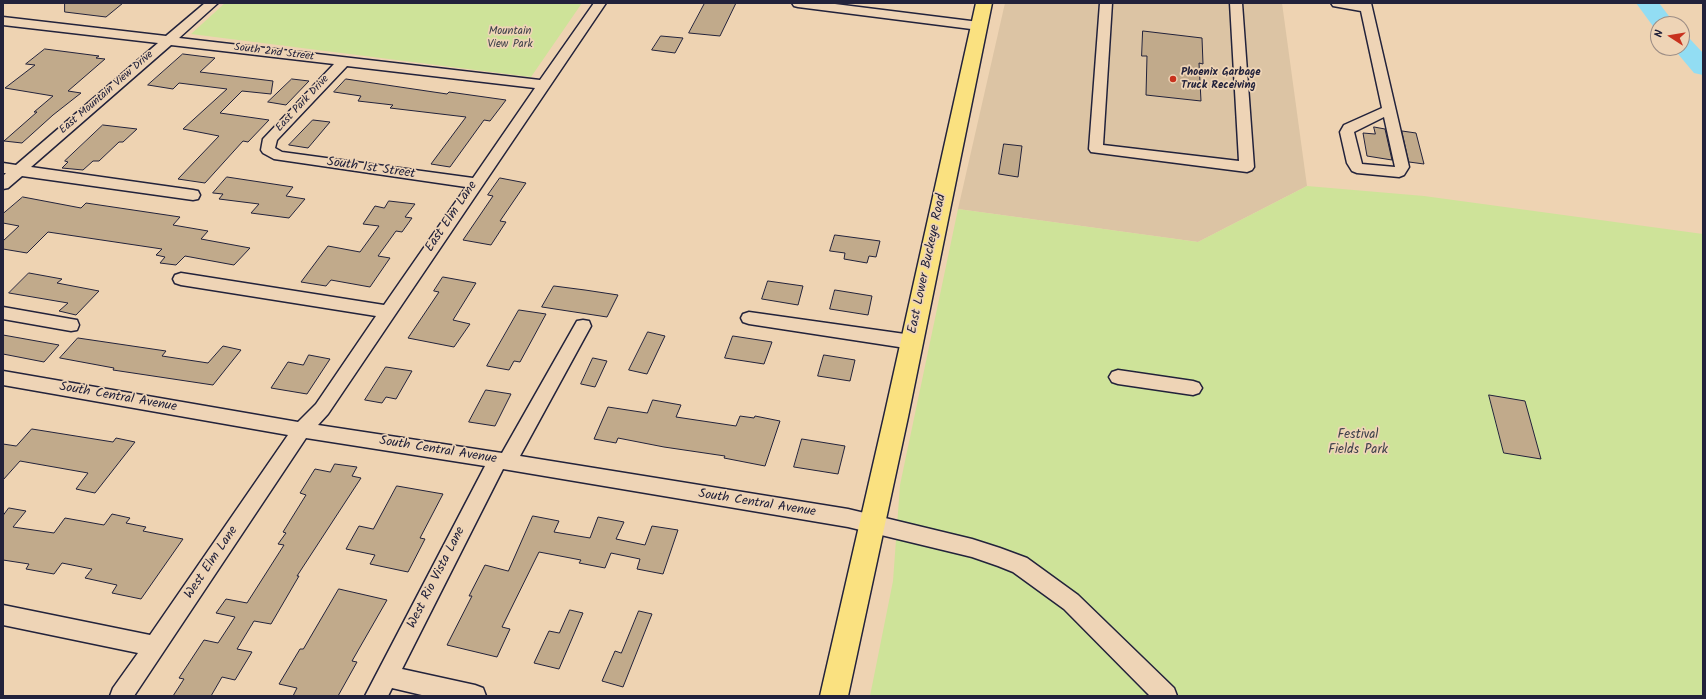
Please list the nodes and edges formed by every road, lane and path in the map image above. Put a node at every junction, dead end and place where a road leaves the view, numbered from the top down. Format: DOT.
graph roads {
  1 [pos="212,3"];
  2 [pos="600,3"];
  3 [pos="798,3"];
  4 [pos="984,3"];
  5 [pos="1106,3"];
  6 [pos="1236,3"];
  7 [pos="1337,3"];
  8 [pos="1366,6"];
  9 [pos="3,21"];
  10 [pos="979,26"];
  11 [pos="169,40"];
  12 [pos="343,62"];
  13 [pos="544,85"];
  14 [pos="1389,110"];
  15 [pos="268,150"];
  16 [pos="3,168"];
  17 [pos="19,170"];
  18 [pos="475,183"];
  19 [pos="3,184"];
  20 [pos="193,195"];
  21 [pos="181,279"];
  22 [pos="388,312"];
  23 [pos="3,313"];
  24 [pos="749,318"];
  25 [pos="71,325"];
  26 [pos="583,326"];
  27 [pos="912,342"];
  28 [pos="1118,377"];
  29 [pos="3,378"];
  30 [pos="1193,388"];
  31 [pos="302,430"];
  32 [pos="503,461"];
  33 [pos="872,524"];
  34 [pos="3,616"];
  35 [pos="155,646"];
  36 [pos="386,676"];
  37 [pos="121,696"];
  38 [pos="376,696"];
  39 [pos="475,696"];
  40 [pos="834,696"];
  41 [pos="1166,696"];
  1 -- 11 [label="street, East Mountain View Drive"];
  2 -- 13 [label="street, East Elm Lane"];
  3 -- 10 [label="street"];
  4 -- 10 [label="main road, East Lower Buckeye Road"];
  5 -- 6 [label="street"];
  7 -- 8 [label="street"];
  8 -- 14 [label="street"];
  9 -- 11 [label="street, South 2nd Street"];
  10 -- 27 [label="main road, East Lower Buckeye Road"];
  11 -- 12 [label="street, South 2nd Street"];
  11 -- 17 [label="street, East Mountain View Drive"];
  12 -- 13 [label="street, South 2nd Street"];
  12 -- 15 [label="street, East Park Drive"];
  13 -- 18 [label="street, East Elm Lane"];
  14 -- 14 [label="street"];
  15 -- 18 [label="street, South 1st Street"];
  16 -- 17 [label="street"];
  17 -- 19 [label="street, East Mountain View Drive"];
  17 -- 20 [label="street"];
  18 -- 22 [label="street, East Elm Lane"];
  21 -- 22 [label="street"];
  22 -- 31 [label="street, East Elm Lane"];
  23 -- 25 [label="street"];
  24 -- 27 [label="street"];
  26 -- 32 [label="street, West Rio Vista Lane"];
  27 -- 33 [label="main road, East Lower Buckeye Road"];
  28 -- 30 [label="street"];
  29 -- 31 [label="street, South Central Avenue"];
  31 -- 32 [label="street, South Central Avenue"];
  31 -- 35 [label="street, West Elm Lane"];
  32 -- 33 [label="street, South Central Avenue"];
  32 -- 36 [label="street, West Rio Vista Lane"];
  33 -- 40 [label="main road, East Lower Buckeye Road"];
  33 -- 41 [label="street, South Central Avenue"];
  34 -- 35 [label="street"];
  35 -- 37 [label="street, West Elm Lane"];
  36 -- 38 [label="street, West Rio Vista Lane"];
  36 -- 39 [label="street"];
}
